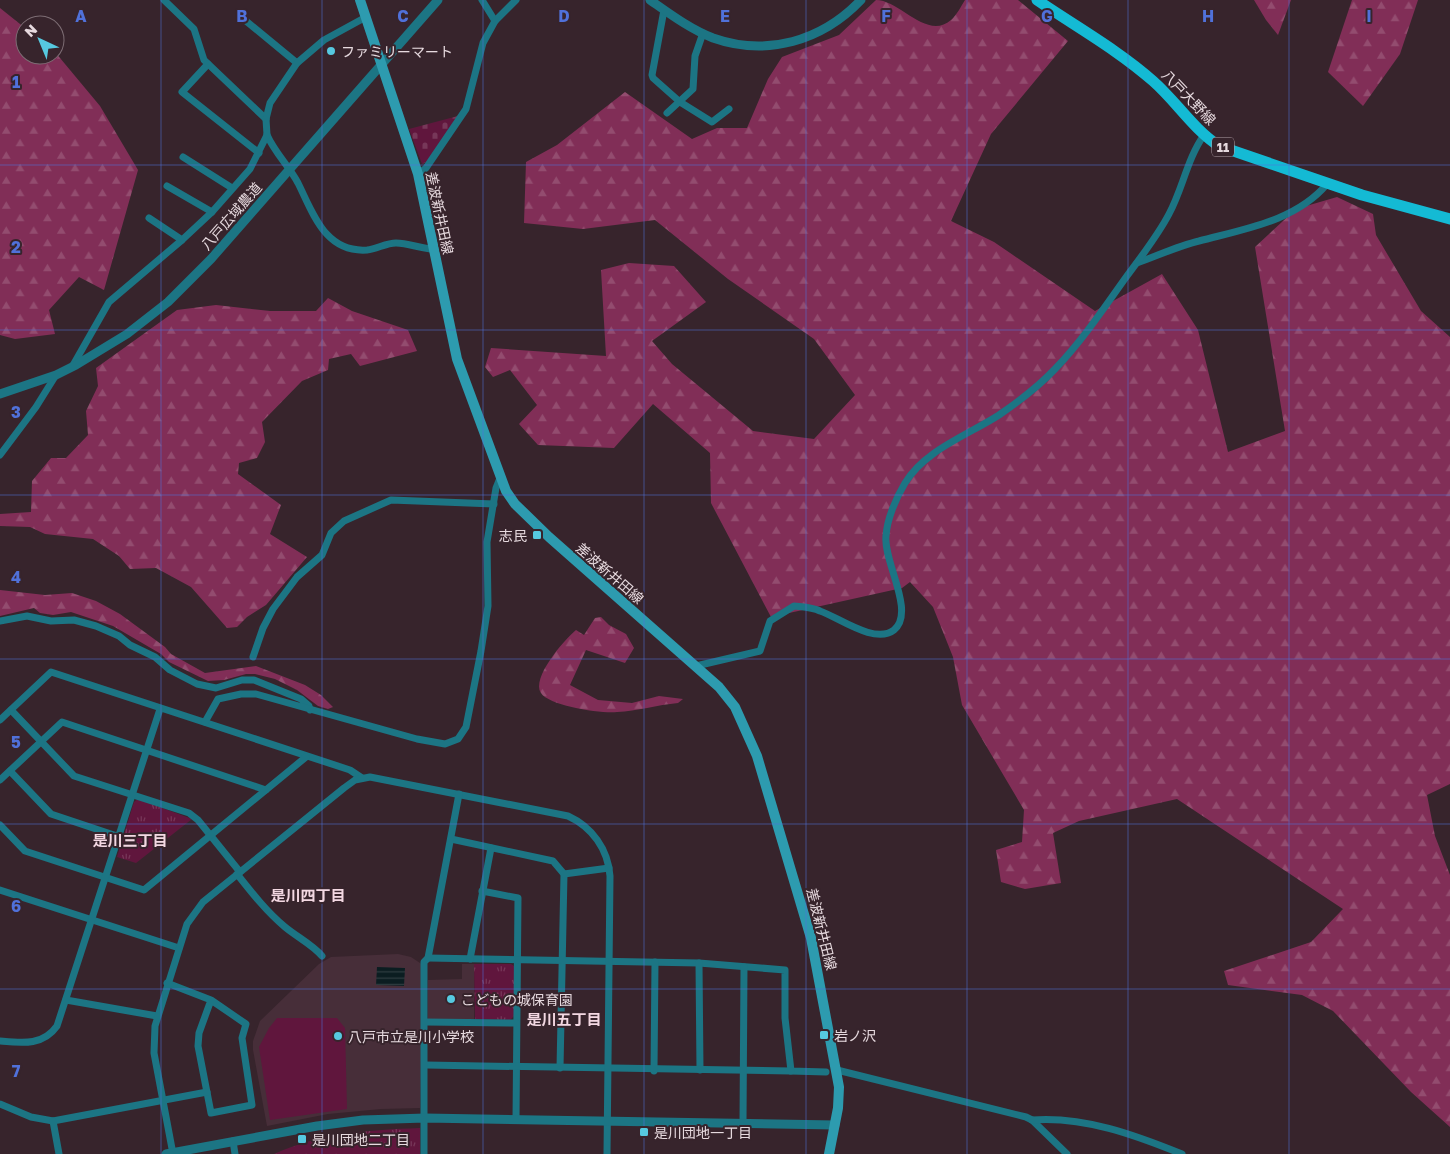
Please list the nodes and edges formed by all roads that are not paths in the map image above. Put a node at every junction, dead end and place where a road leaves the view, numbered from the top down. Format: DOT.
graph roads {
  1 [pos="164,0"];
  2 [pos="360,0"];
  3 [pos="438,0"];
  4 [pos="482,0"];
  5 [pos="516,0"];
  6 [pos="650,0"];
  7 [pos="861,0"];
  8 [pos="1036,0"];
  9 [pos="664,10"];
  10 [pos="240,16"];
  11 [pos="366,17"];
  12 [pos="494,21"];
  13 [pos="703,33"];
  14 [pos="297,63"];
  15 [pos="382,63"];
  16 [pos="208,64"];
  17 [pos="680,102"];
  18 [pos="729,109"];
  19 [pos="667,113"];
  20 [pos="266,119"];
  21 [pos="267,135"];
  22 [pos="1204,135"];
  23 [pos="259,153"];
  24 [pos="184,157"];
  25 [pos="290,170"];
  26 [pos="418,174"];
  27 [pos="1327,184"];
  28 [pos="167,186"];
  29 [pos="232,188"];
  30 [pos="212,212"];
  31 [pos="148,218"];
  32 [pos="1450,219"];
  33 [pos="182,240"];
  34 [pos="434,249"];
  35 [pos="1136,263"];
  36 [pos="72,367"];
  37 [pos="56,375"];
  38 [pos="0,394"];
  39 [pos="0,455"];
  40 [pos="500,478"];
  41 [pos="494,504"];
  42 [pos="0,621"];
  43 [pos="253,657"];
  44 [pos="696,666"];
  45 [pos="160,709"];
  46 [pos="11,710"];
  47 [pos="310,710"];
  48 [pos="0,720"];
  49 [pos="205,722"];
  50 [pos="40,741"];
  51 [pos="148,750"];
  52 [pos="306,757"];
  53 [pos="10,771"];
  54 [pos="362,778"];
  55 [pos="0,780"];
  56 [pos="266,790"];
  57 [pos="459,794"];
  58 [pos="133,795"];
  59 [pos="0,825"];
  60 [pos="211,835"];
  61 [pos="120,836"];
  62 [pos="451,839"];
  63 [pos="491,848"];
  64 [pos="609,868"];
  65 [pos="238,873"];
  66 [pos="564,874"];
  67 [pos="106,877"];
  68 [pos="0,890"];
  69 [pos="482,891"];
  70 [pos="93,919"];
  71 [pos="179,948"];
  72 [pos="322,956"];
  73 [pos="428,958"];
  74 [pos="470,959"];
  75 [pos="517,960"];
  76 [pos="563,960"];
  77 [pos="609,961"];
  78 [pos="655,962"];
  79 [pos="699,963"];
  80 [pos="744,967"];
  81 [pos="167,983"];
  82 [pos="66,1000"];
  83 [pos="211,1000"];
  84 [pos="157,1016"];
  85 [pos="425,1022"];
  86 [pos="516,1023"];
  87 [pos="0,1041"];
  88 [pos="426,1065"];
  89 [pos="517,1067"];
  90 [pos="560,1068"];
  91 [pos="608,1070"];
  92 [pos="700,1070"];
  93 [pos="837,1070"];
  94 [pos="654,1071"];
  95 [pos="791,1071"];
  96 [pos="743,1072"];
  97 [pos="826,1072"];
  98 [pos="207,1092"];
  99 [pos="163,1100"];
  100 [pos="0,1104"];
  101 [pos="425,1118"];
  102 [pos="516,1120"];
  103 [pos="1032,1120"];
  104 [pos="52,1121"];
  105 [pos="607,1122"];
  106 [pos="743,1123"];
  107 [pos="835,1125"];
  108 [pos="233,1141"];
  109 [pos="59,1154"];
  110 [pos="170,1154"];
  111 [pos="235,1154"];
  112 [pos="424,1154"];
  113 [pos="607,1154"];
  114 [pos="829,1154"];
  115 [pos="1067,1154"];
  116 [pos="1182,1154"];
  1 -- 16 [label="street"];
  2 -- 11 [label="main road, 差波新井田線"];
  3 -- 15 [label="street, 八戸広域農道"];
  4 -- 12 [label="street"];
  5 -- 12 [label="street"];
  6 -- 9 [label="street"];
  7 -- 13 [label="street"];
  8 -- 22 [label="main road, 八戸大野線 / 11"];
  9 -- 13 [label="street"];
  9 -- 17 [label="street"];
  10 -- 14 [label="street"];
  11 -- 14 [label="street"];
  11 -- 15 [label="main road, 差波新井田線"];
  12 -- 26 [label="street"];
  13 -- 17 [label="street"];
  14 -- 20 [label="street"];
  15 -- 25 [label="street, 八戸広域農道"];
  15 -- 26 [label="main road, 差波新井田線"];
  16 -- 20 [label="street"];
  16 -- 23 [label="street"];
  17 -- 18 [label="street"];
  17 -- 19 [label="street"];
  20 -- 21 [label="street"];
  21 -- 23 [label="street"];
  21 -- 25 [label="street"];
  22 -- 27 [label="main road, 八戸大野線 / 11"];
  22 -- 35 [label="street"];
  23 -- 29 [label="street"];
  24 -- 29 [label="street"];
  25 -- 34 [label="street"];
  25 -- 36 [label="street, 八戸広域農道"];
  26 -- 34 [label="main road, 差波新井田線"];
  27 -- 32 [label="main road, 八戸大野線 / 11"];
  27 -- 35 [label="street"];
  28 -- 30 [label="street"];
  29 -- 30 [label="street"];
  30 -- 33 [label="street"];
  31 -- 33 [label="street"];
  33 -- 36 [label="street"];
  34 -- 40 [label="main road, 差波新井田線"];
  35 -- 44 [label="street"];
  36 -- 37 [label="street, 八戸広域農道"];
  37 -- 38 [label="street, 八戸広域農道"];
  37 -- 39 [label="street"];
  40 -- 41 [label="street"];
  40 -- 44 [label="main road, 差波新井田線"];
  41 -- 43 [label="street"];
  41 -- 47 [label="street"];
  42 -- 47 [label="street"];
  44 -- 93 [label="main road, 差波新井田線"];
  45 -- 46 [label="street"];
  45 -- 49 [label="street"];
  45 -- 51 [label="street"];
  46 -- 48 [label="street"];
  46 -- 50 [label="street"];
  47 -- 49 [label="street"];
  49 -- 52 [label="street"];
  50 -- 51 [label="street"];
  50 -- 53 [label="street"];
  50 -- 58 [label="street"];
  51 -- 56 [label="street"];
  51 -- 58 [label="street"];
  52 -- 54 [label="street"];
  52 -- 56 [label="street"];
  53 -- 55 [label="street"];
  53 -- 61 [label="street"];
  54 -- 57 [label="street"];
  54 -- 65 [label="street"];
  56 -- 60 [label="street"];
  57 -- 62 [label="street"];
  57 -- 64 [label="street"];
  58 -- 60 [label="street"];
  58 -- 61 [label="street"];
  59 -- 67 [label="street"];
  60 -- 65 [label="street"];
  60 -- 67 [label="street"];
  61 -- 67 [label="street"];
  62 -- 63 [label="street"];
  62 -- 73 [label="street"];
  63 -- 66 [label="street"];
  63 -- 69 [label="street"];
  64 -- 66 [label="street"];
  64 -- 77 [label="street"];
  65 -- 71 [label="street"];
  65 -- 72 [label="street"];
  66 -- 76 [label="street"];
  67 -- 70 [label="street"];
  68 -- 70 [label="street"];
  69 -- 74 [label="street"];
  69 -- 75 [label="street"];
  70 -- 71 [label="street"];
  70 -- 82 [label="street"];
  71 -- 81 [label="street"];
  73 -- 74 [label="street"];
  73 -- 85 [label="street"];
  74 -- 75 [label="street"];
  75 -- 76 [label="street"];
  75 -- 86 [label="street"];
  76 -- 77 [label="street"];
  76 -- 90 [label="street"];
  77 -- 78 [label="street"];
  77 -- 91 [label="street"];
  78 -- 79 [label="street"];
  78 -- 94 [label="street"];
  79 -- 80 [label="street"];
  79 -- 92 [label="street"];
  80 -- 95 [label="street"];
  80 -- 96 [label="street"];
  81 -- 83 [label="street"];
  81 -- 84 [label="street"];
  82 -- 84 [label="street"];
  82 -- 87 [label="street"];
  83 -- 98 [label="street"];
  83 -- 98 [label="street"];
  84 -- 99 [label="street"];
  85 -- 86 [label="street"];
  85 -- 88 [label="street"];
  86 -- 89 [label="street"];
  88 -- 89 [label="street"];
  88 -- 101 [label="street"];
  89 -- 90 [label="street"];
  89 -- 102 [label="street"];
  90 -- 91 [label="street"];
  91 -- 94 [label="street"];
  91 -- 105 [label="street"];
  92 -- 94 [label="street"];
  92 -- 96 [label="street"];
  93 -- 103 [label="street"];
  93 -- 107 [label="main road, 差波新井田線"];
  95 -- 96 [label="street"];
  95 -- 97 [label="street"];
  96 -- 106 [label="street"];
  98 -- 99 [label="street"];
  99 -- 104 [label="street"];
  99 -- 110 [label="street"];
  100 -- 104 [label="street"];
  101 -- 102 [label="street"];
  101 -- 108 [label="street"];
  101 -- 112 [label="street"];
  102 -- 105 [label="street"];
  103 -- 115 [label="street"];
  103 -- 116 [label="street"];
  104 -- 109 [label="street"];
  105 -- 106 [label="street"];
  105 -- 113 [label="street"];
  106 -- 107 [label="street"];
  107 -- 114 [label="main road, 差波新井田線"];
  108 -- 110 [label="street"];
  108 -- 111 [label="street"];
}
